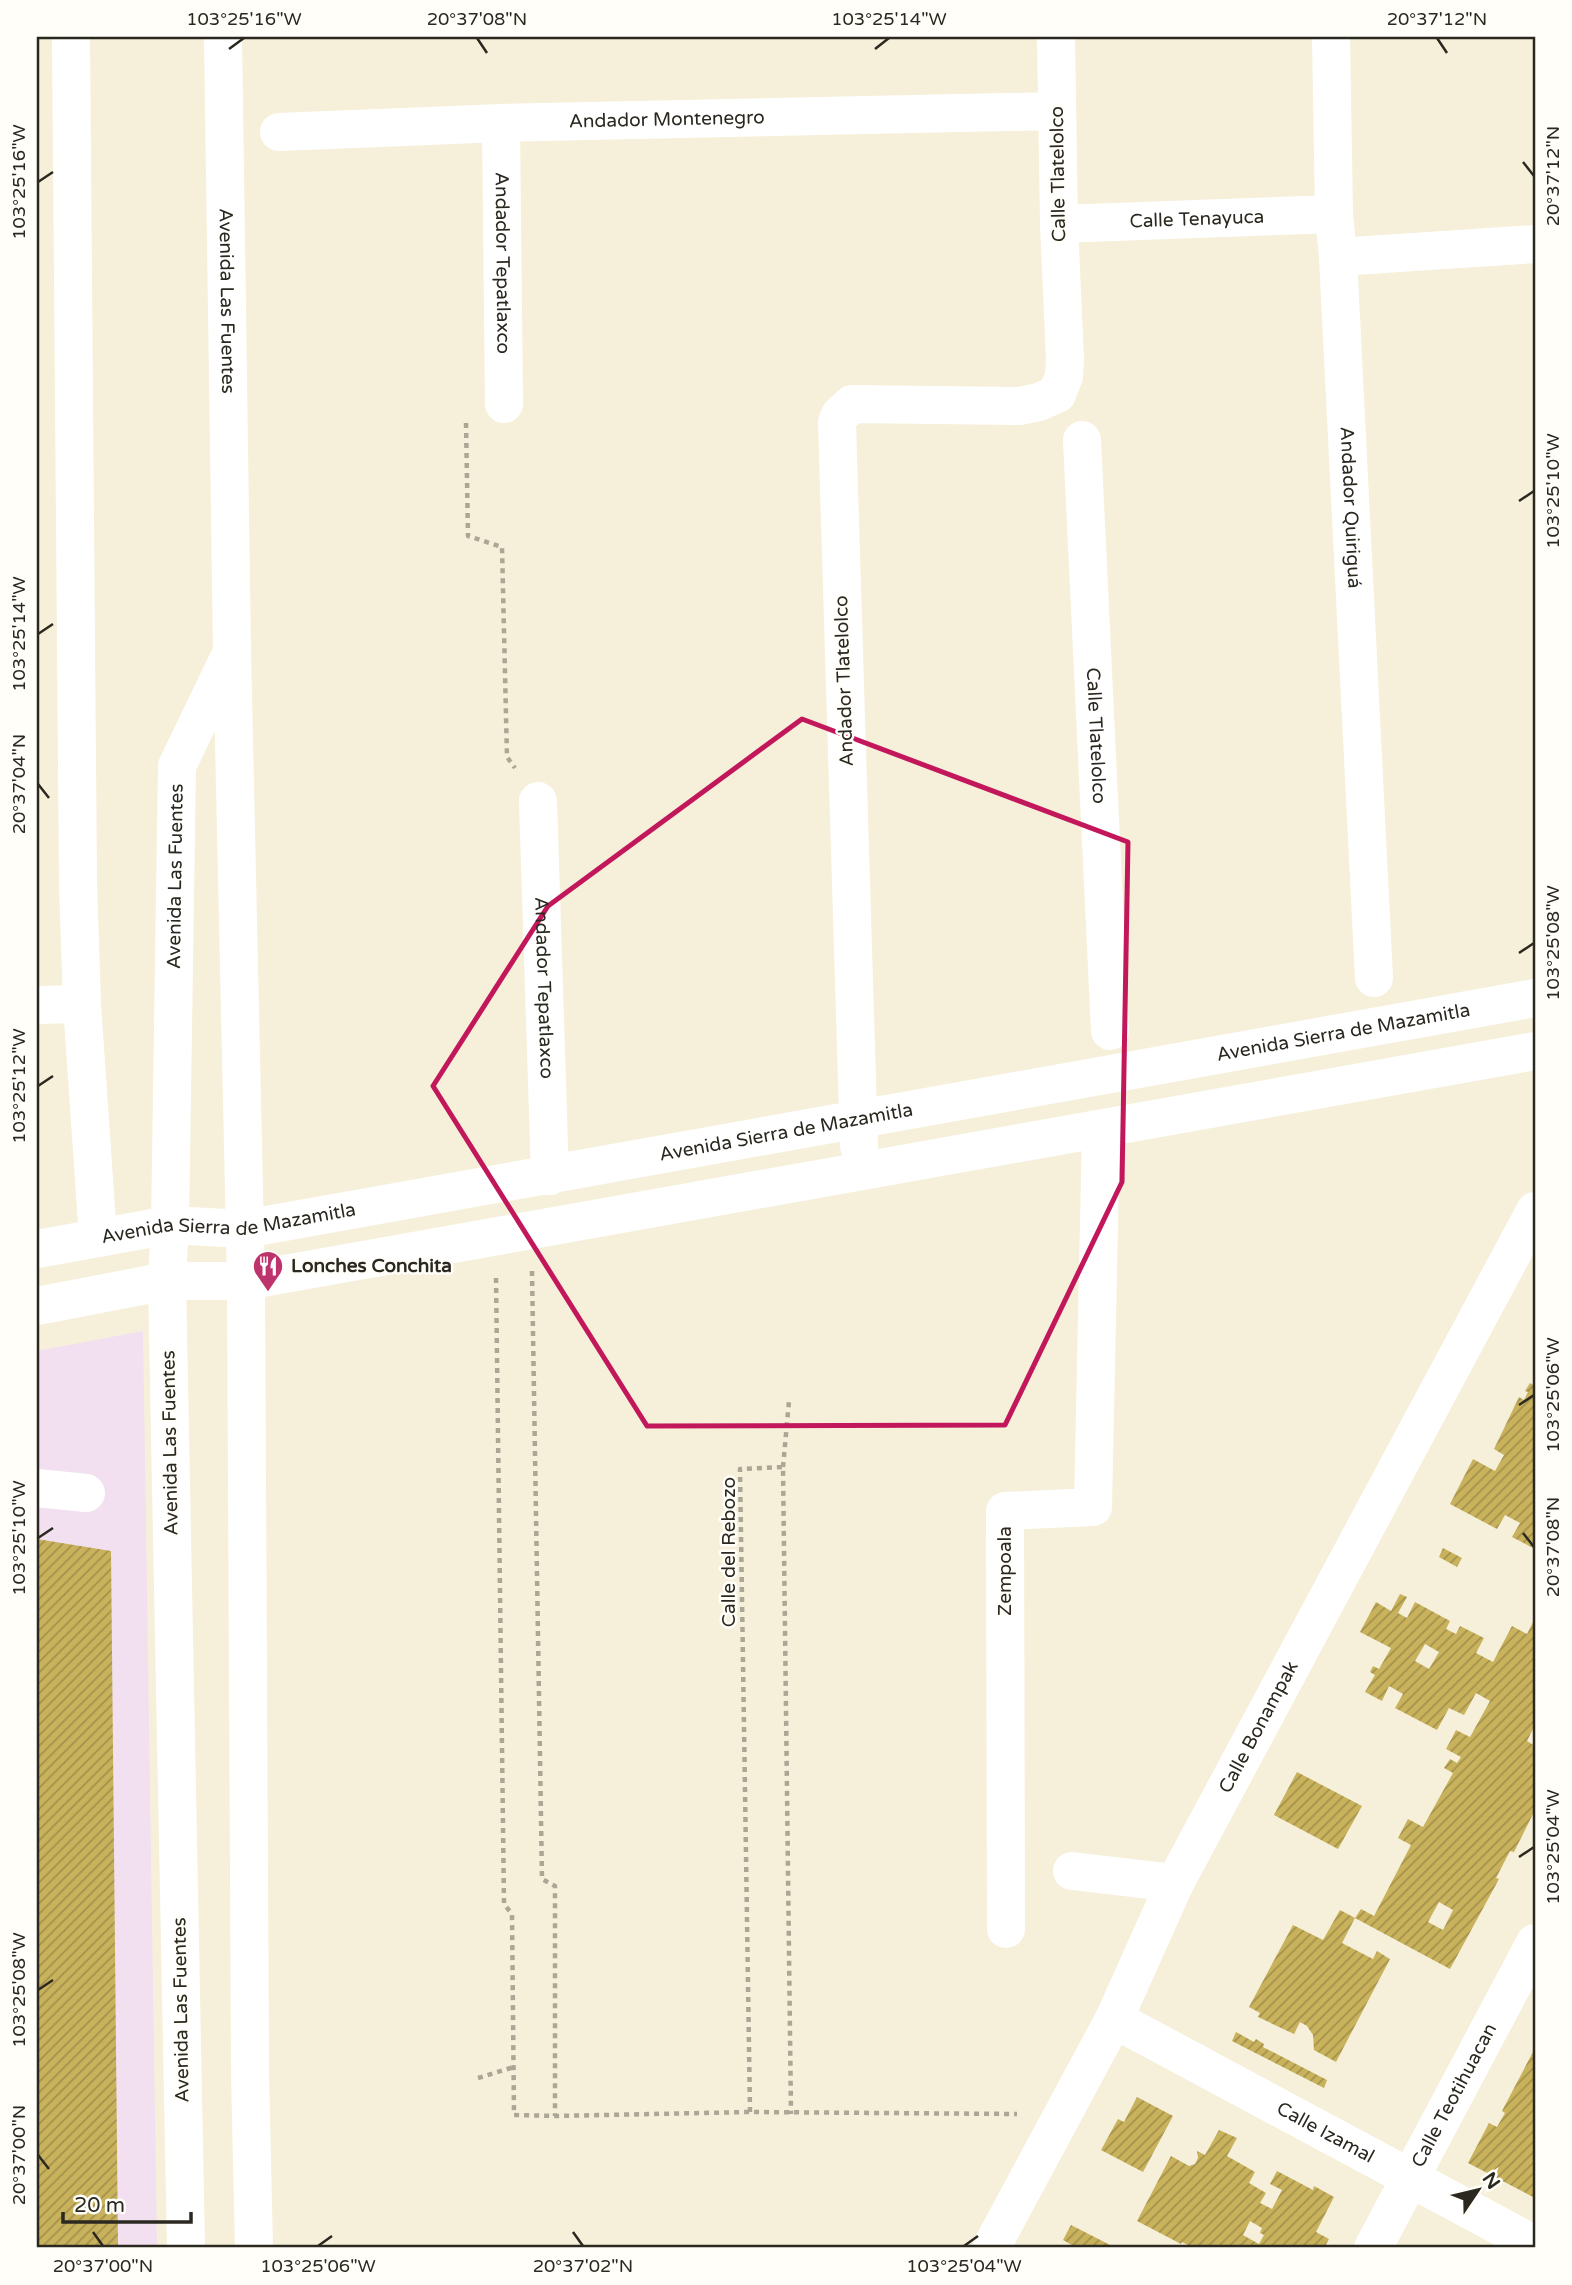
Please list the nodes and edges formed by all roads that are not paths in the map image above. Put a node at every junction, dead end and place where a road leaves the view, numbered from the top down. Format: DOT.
graph roads {
  1 [pos="71,37"];
  2 [pos="223,37"];
  3 [pos="1056,37"];
  4 [pos="1331,37"];
  5 [pos="1057,111"];
  6 [pos="501,123"];
  7 [pos="279,132"];
  8 [pos="1334,214"];
  9 [pos="1059,224"];
  10 [pos="1535,244"];
  11 [pos="1338,257"];
  12 [pos="1057,394"];
  13 [pos="504,404"];
  14 [pos="1082,440"];
  15 [pos="232,651"];
  16 [pos="538,801"];
  17 [pos="1374,978"];
  18 [pos="1535,998"];
  19 [pos="82,1004"];
  20 [pos="37,1005"];
  21 [pos="1110,1031"];
  22 [pos="1535,1051"];
  23 [pos="858,1120"];
  24 [pos="1101,1129"];
  25 [pos="861,1172"];
  26 [pos="550,1175"];
  27 [pos="1535,1211"];
  28 [pos="170,1225"];
  29 [pos="245,1229"];
  30 [pos="98,1238"];
  31 [pos="37,1249"];
  32 [pos="167,1281"];
  33 [pos="246,1282"];
  34 [pos="37,1306"];
  35 [pos="37,1488"];
  36 [pos="86,1493"];
  37 [pos="1072,1871"];
  38 [pos="1175,1883"];
  39 [pos="1006,1929"];
  40 [pos="1535,1943"];
  41 [pos="1114,2019"];
  42 [pos="1410,2178"];
  43 [pos="1535,2245"];
  44 [pos="186,2248"];
  45 [pos="254,2248"];
  46 [pos="991,2248"];
  47 [pos="1373,2248"];
  1 -- 19 [label="street"];
  2 -- 15 [label="street, Avenida Las Fuentes"];
  3 -- 5 [label="street, Calle Tlatelolco"];
  4 -- 8 [label="street, Andador Quiriguá"];
  5 -- 6 [label="street, Andador Montenegro"];
  5 -- 9 [label="street, Calle Tlatelolco"];
  6 -- 7 [label="street, Andador Montenegro"];
  6 -- 13 [label="street, Andador Tepatlaxco"];
  8 -- 9 [label="street, Calle Tenayuca"];
  8 -- 11 [label="street, Andador Quiriguá"];
  9 -- 12 [label="street, Calle Tlatelolco"];
  10 -- 11 [label="street"];
  11 -- 17 [label="street, Andador Quiriguá"];
  12 -- 23 [label="street, Andador Tlatelolco"];
  14 -- 21 [label="street, Calle Tlatelolco"];
  15 -- 28 [label="street, Avenida Las Fuentes"];
  15 -- 29 [label="street, Avenida Las Fuentes"];
  16 -- 26 [label="street, Andador Tepatlaxco"];
  18 -- 23 [label="street, Avenida Sierra de Mazamitla"];
  19 -- 20 [label="street"];
  19 -- 30 [label="street"];
  22 -- 24 [label="street"];
  23 -- 25 [label="street, Andador Tlatelolco"];
  23 -- 26 [label="street, Avenida Sierra de Mazamitla"];
  24 -- 25 [label="street"];
  24 -- 39 [label="street, Zempoala"];
  25 -- 33 [label="street"];
  26 -- 29 [label="street, Avenida Sierra de Mazamitla"];
  27 -- 38 [label="street, Calle Bonampak"];
  28 -- 29 [label="street, Avenida Sierra de Mazamitla"];
  28 -- 30 [label="street, Avenida Sierra de Mazamitla"];
  28 -- 32 [label="street, Avenida Las Fuentes"];
  29 -- 33 [label="street, Avenida Las Fuentes"];
  30 -- 31 [label="street, Avenida Sierra de Mazamitla"];
  32 -- 33 [label="street"];
  32 -- 34 [label="street"];
  32 -- 44 [label="street, Avenida Las Fuentes"];
  33 -- 45 [label="street, Avenida Las Fuentes"];
  35 -- 36 [label="street"];
  37 -- 38 [label="street"];
  38 -- 41 [label="street, Calle Bonampak"];
  40 -- 42 [label="street, Calle Teotihuacan"];
  41 -- 42 [label="street, Calle Izamal"];
  41 -- 46 [label="street, Calle Bonampak"];
  42 -- 43 [label="street, Calle Izamal"];
  42 -- 47 [label="street, Calle Teotihuacan"];
}
